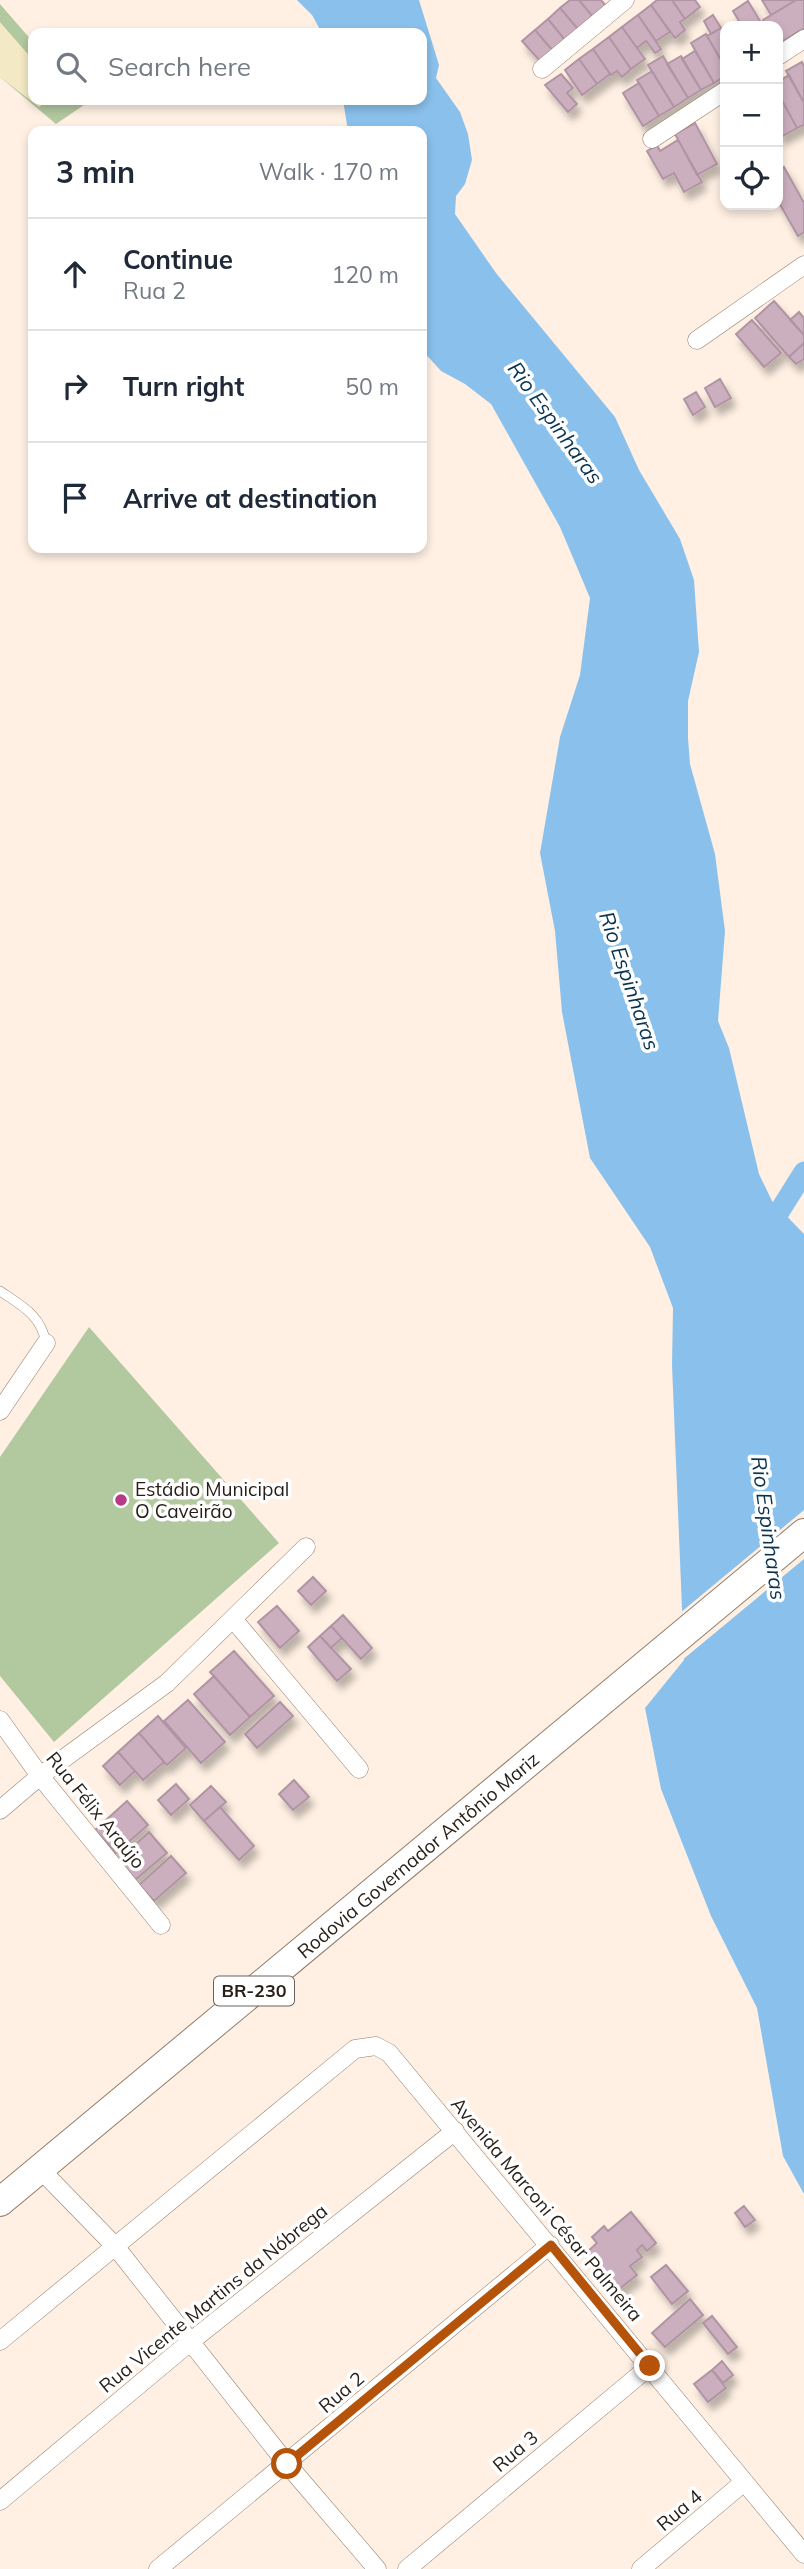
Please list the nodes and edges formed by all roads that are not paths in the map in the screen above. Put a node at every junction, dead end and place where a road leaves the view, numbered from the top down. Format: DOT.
graph roads {
  1 [pos="625,0"];
  2 [pos="804,39"];
  3 [pos="783,53"];
  4 [pos="542,69"];
  5 [pos="720,93"];
  6 [pos="652,139"];
  7 [pos="804,265"];
  8 [pos="697,340"];
  9 [pos="0,1290"];
  10 [pos="46,1342"];
  11 [pos="0,1411"];
  12 [pos="804,1533"];
  13 [pos="306,1547"];
  14 [pos="233,1619"];
  15 [pos="0,1720"];
  16 [pos="359,1769"];
  17 [pos="40,1776"];
  18 [pos="0,1810"];
  19 [pos="161,1925"];
  20 [pos="455,2131"];
  21 [pos="40,2169"];
  22 [pos="0,2202"];
  23 [pos="551,2245"];
  24 [pos="115,2246"];
  25 [pos="0,2341"];
  26 [pos="190,2342"];
  27 [pos="650,2366"];
  28 [pos="287,2464"];
  29 [pos="744,2482"];
  30 [pos="0,2501"];
  31 [pos="804,2554"];
  32 [pos="158,2569"];
  33 [pos="377,2569"];
  34 [pos="407,2569"];
  35 [pos="640,2569"];
  1 -- 4 [label="street"];
  2 -- 3 [label="street"];
  5 -- 6 [label="street"];
  7 -- 8 [label="street"];
  9 -- 10 [label="lane"];
  10 -- 11 [label="street"];
  12 -- 21 [label="highway, Rodovia Governador Antônio Mariz / BR-230"];
  13 -- 14 [label="street"];
  14 -- 16 [label="street"];
  14 -- 17 [label="street"];
  15 -- 17 [label="street, Rua Félix Araújo"];
  17 -- 18 [label="street"];
  17 -- 19 [label="street, Rua Félix Araújo"];
  20 -- 23 [label="street, Avenida Marconi César Palmeira"];
  20 -- 24 [label="street, Avenida Marconi César Palmeira"];
  20 -- 26 [label="street, Rua Vicente Martins da Nóbrega"];
  21 -- 22 [label="highway, Rodovia Governador Antônio Mariz / BR-230"];
  21 -- 24 [label="street"];
  23 -- 27 [label="street, Avenida Marconi César Palmeira"];
  23 -- 28 [label="street, Rua 2"];
  24 -- 25 [label="street"];
  24 -- 26 [label="street"];
  26 -- 28 [label="street"];
  26 -- 30 [label="street, Rua Vicente Martins da Nóbrega"];
  27 -- 29 [label="street, Avenida Marconi César Palmeira"];
  27 -- 34 [label="street, Rua 3"];
  28 -- 32 [label="street, Rua 2"];
  28 -- 33 [label="street"];
  29 -- 31 [label="street, Avenida Marconi César Palmeira"];
  29 -- 35 [label="street, Rua 4"];
}
